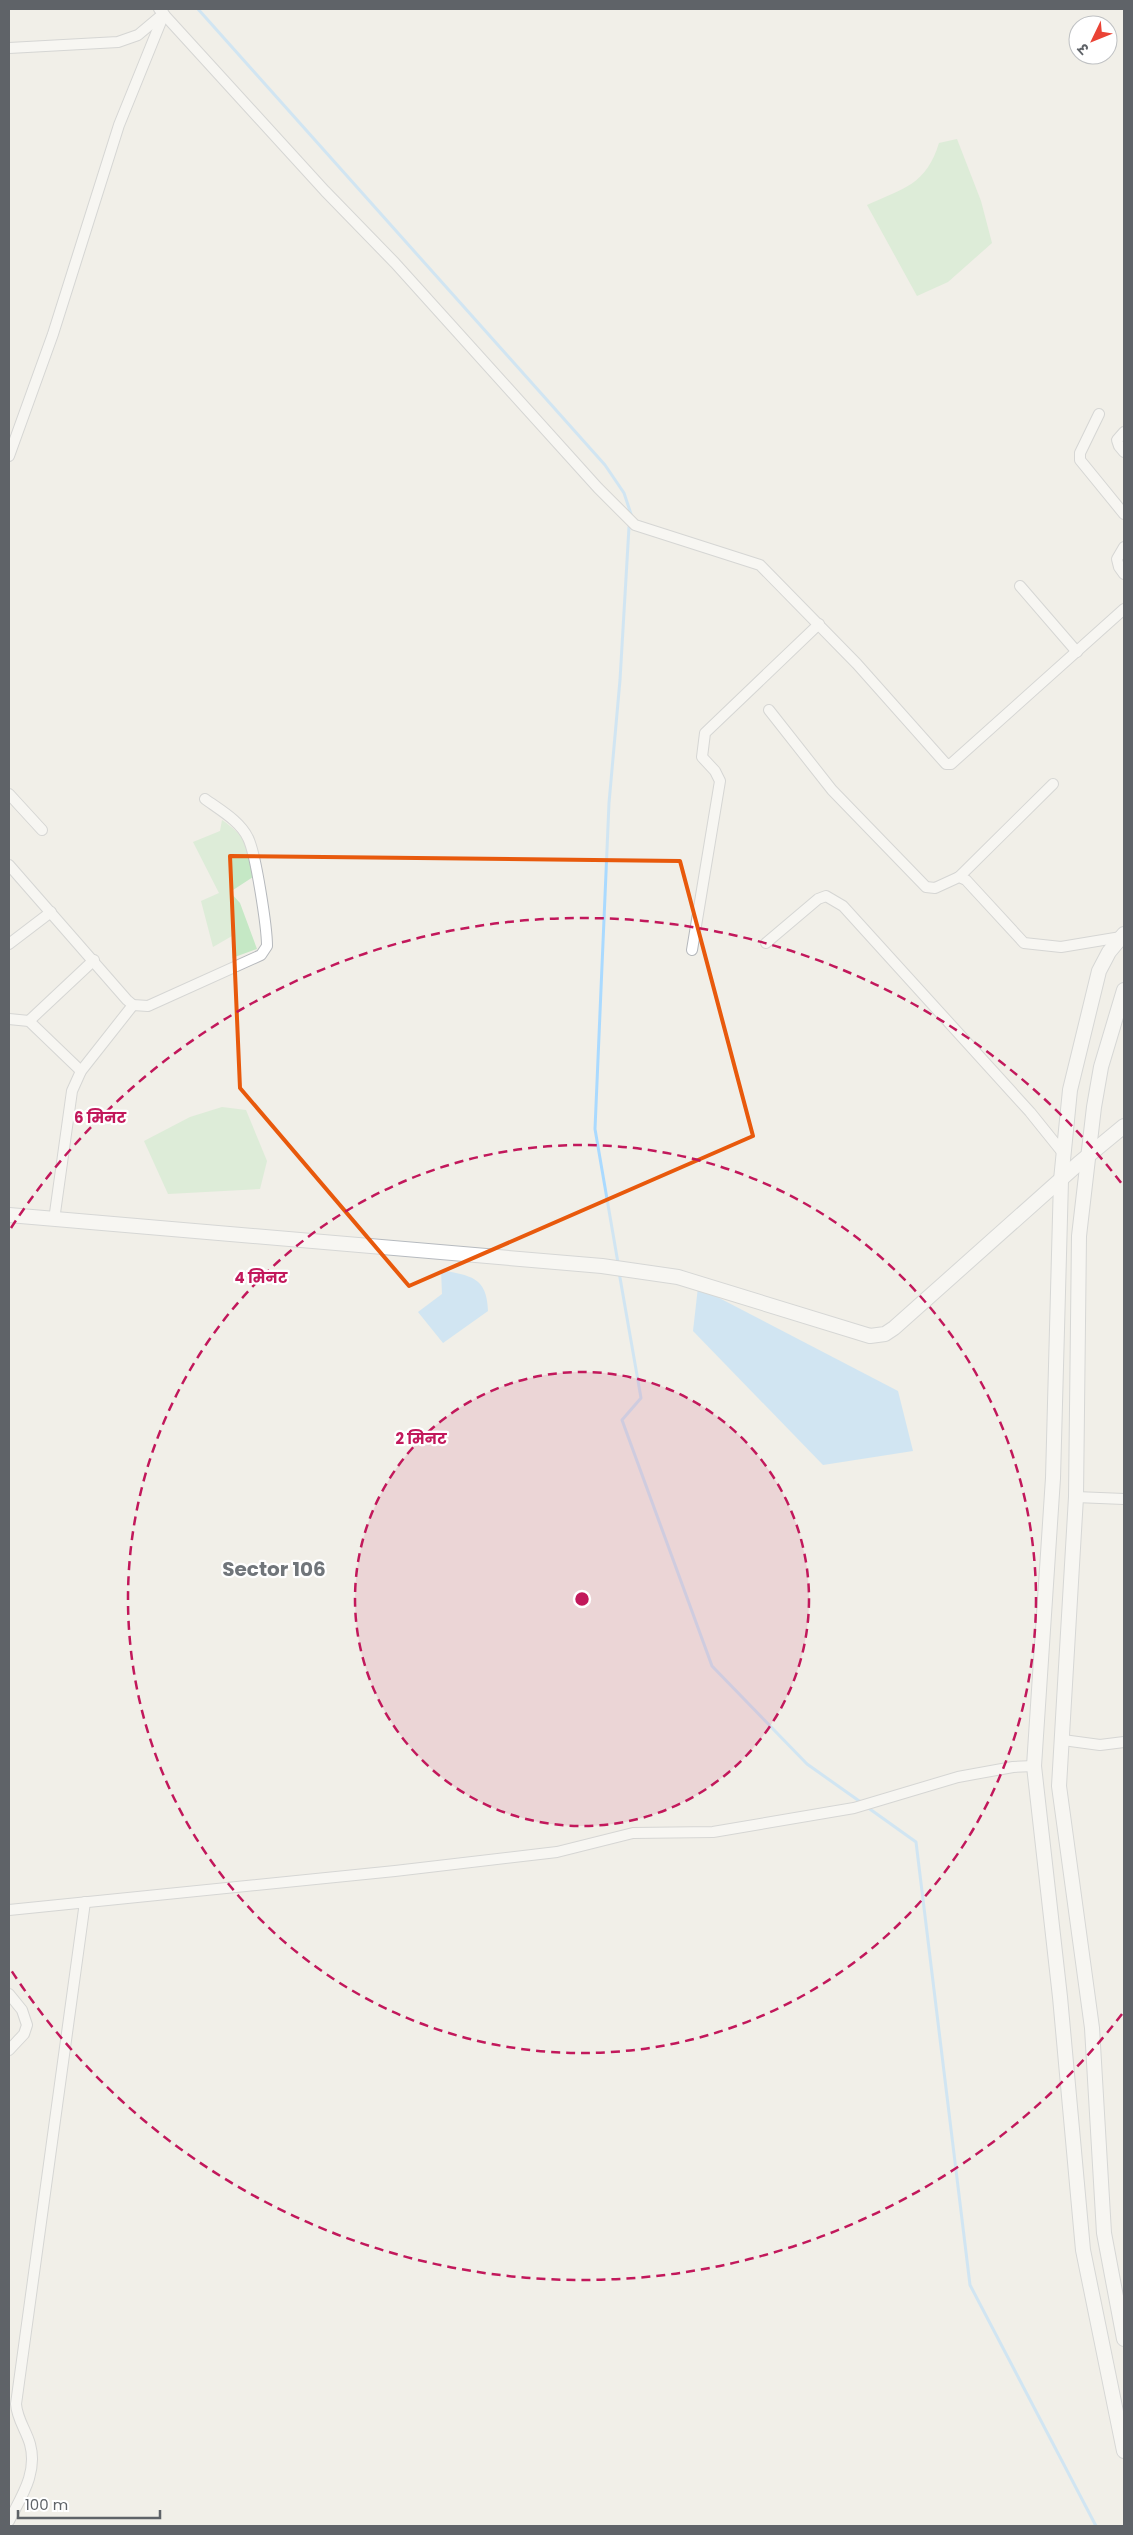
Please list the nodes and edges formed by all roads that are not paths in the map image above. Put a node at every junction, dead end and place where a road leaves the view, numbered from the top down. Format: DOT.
graph roads {
  1 [pos="162,11"];
  2 [pos="9,48"];
  3 [pos="1099,414"];
  4 [pos="1124,432"];
  5 [pos="1124,452"];
  6 [pos="9,456"];
  7 [pos="1124,514"];
  8 [pos="1124,547"];
  9 [pos="1124,574"];
  10 [pos="1020,586"];
  11 [pos="1124,609"];
  12 [pos="818,624"];
  13 [pos="1077,652"];
  14 [pos="768,710"];
  15 [pos="1053,784"];
  16 [pos="9,794"];
  17 [pos="205,799"];
  18 [pos="42,830"];
  19 [pos="9,866"];
  20 [pos="959,877"];
  21 [pos="51,912"];
  22 [pos="1123,935"];
  23 [pos="766,943"];
  24 [pos="9,944"];
  25 [pos="692,950"];
  26 [pos="94,960"];
  27 [pos="1124,990"];
  28 [pos="133,1005"];
  29 [pos="9,1019"];
  30 [pos="30,1021"];
  31 [pos="81,1071"];
  32 [pos="1124,1126"];
  33 [pos="1063,1153"];
  34 [pos="1088,1156"];
  35 [pos="1061,1180"];
  36 [pos="9,1215"];
  37 [pos="54,1220"];
  38 [pos="1076,1496"];
  39 [pos="1124,1499"];
  40 [pos="1063,1740"];
  41 [pos="1124,1742"];
  42 [pos="1034,1766"];
  43 [pos="85,1902"];
  44 [pos="9,1910"];
  45 [pos="9,1994"];
  46 [pos="9,2050"];
  47 [pos="1124,2338"];
  48 [pos="1124,2451"];
  49 [pos="9,2521"];
  1 -- 2 [label="street"];
  1 -- 6 [label="street"];
  1 -- 12 [label="street"];
  3 -- 7 [label="street"];
  4 -- 5 [label="street"];
  8 -- 9 [label="street"];
  10 -- 13 [label="street"];
  11 -- 13 [label="street"];
  12 -- 13 [label="street"];
  12 -- 25 [label="street"];
  14 -- 20 [label="street"];
  15 -- 20 [label="street"];
  16 -- 18 [label="street"];
  17 -- 28 [label="street"];
  19 -- 21 [label="street"];
  20 -- 22 [label="street"];
  21 -- 24 [label="street"];
  21 -- 26 [label="street"];
  22 -- 33 [label="street"];
  23 -- 33 [label="street"];
  26 -- 28 [label="street"];
  26 -- 30 [label="street"];
  27 -- 34 [label="street"];
  28 -- 31 [label="street"];
  29 -- 30 [label="street"];
  30 -- 31 [label="street"];
  31 -- 37 [label="street"];
  32 -- 34 [label="street"];
  33 -- 35 [label="street"];
  34 -- 35 [label="street"];
  34 -- 38 [label="street"];
  35 -- 37 [label="street"];
  35 -- 42 [label="street"];
  36 -- 37 [label="street"];
  38 -- 39 [label="street"];
  38 -- 40 [label="street"];
  40 -- 41 [label="street"];
  40 -- 47 [label="street"];
  42 -- 43 [label="street"];
  42 -- 48 [label="street"];
  43 -- 44 [label="street"];
  43 -- 49 [label="street"];
  45 -- 46 [label="street"];
}
